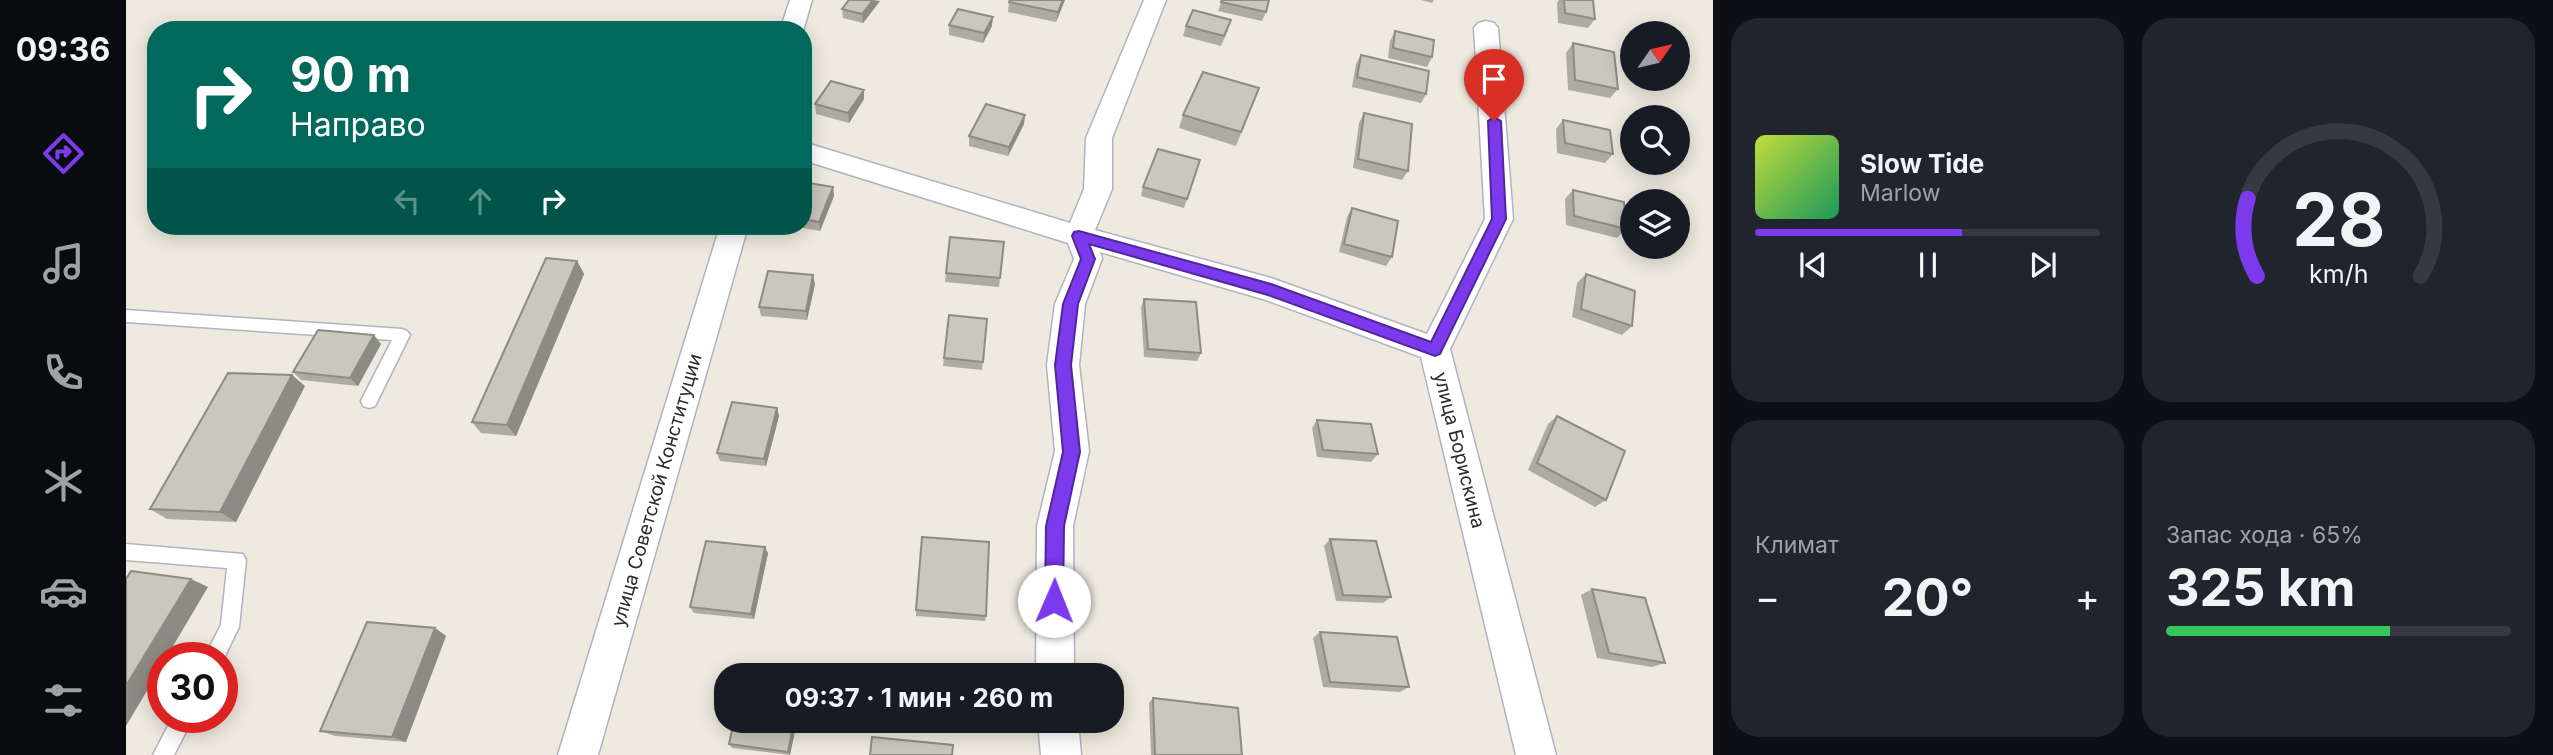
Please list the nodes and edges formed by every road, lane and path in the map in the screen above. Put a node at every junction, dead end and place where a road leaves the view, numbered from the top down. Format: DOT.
graph roads {
  1 [pos="801,0"];
  2 [pos="1155,0"];
  3 [pos="795,21"];
  4 [pos="1486,28"];
  5 [pos="812,154"];
  6 [pos="731,235"];
  7 [pos="1079,236"];
  8 [pos="126,316"];
  9 [pos="1435,349"];
  10 [pos="369,401"];
  11 [pos="126,552"];
  12 [pos="222,642"];
  13 [pos="1055,663"];
  14 [pos="175,733"];
  15 [pos="1059,733"];
  16 [pos="163,755"];
  17 [pos="578,755"];
  18 [pos="1061,755"];
  19 [pos="1536,755"];
  1 -- 3 [label="street"];
  2 -- 7 [label="street"];
  4 -- 9 [label="street, улица Борискина"];
  5 -- 7 [label="street"];
  6 -- 17 [label="street, улица Советской Конституции"];
  7 -- 9 [label="street"];
  7 -- 13 [label="street"];
  8 -- 10 [label="lane"];
  9 -- 19 [label="street, улица Борискина"];
  11 -- 12 [label="lane"];
  14 -- 16 [label="lane"];
  15 -- 18 [label="street"];
}
